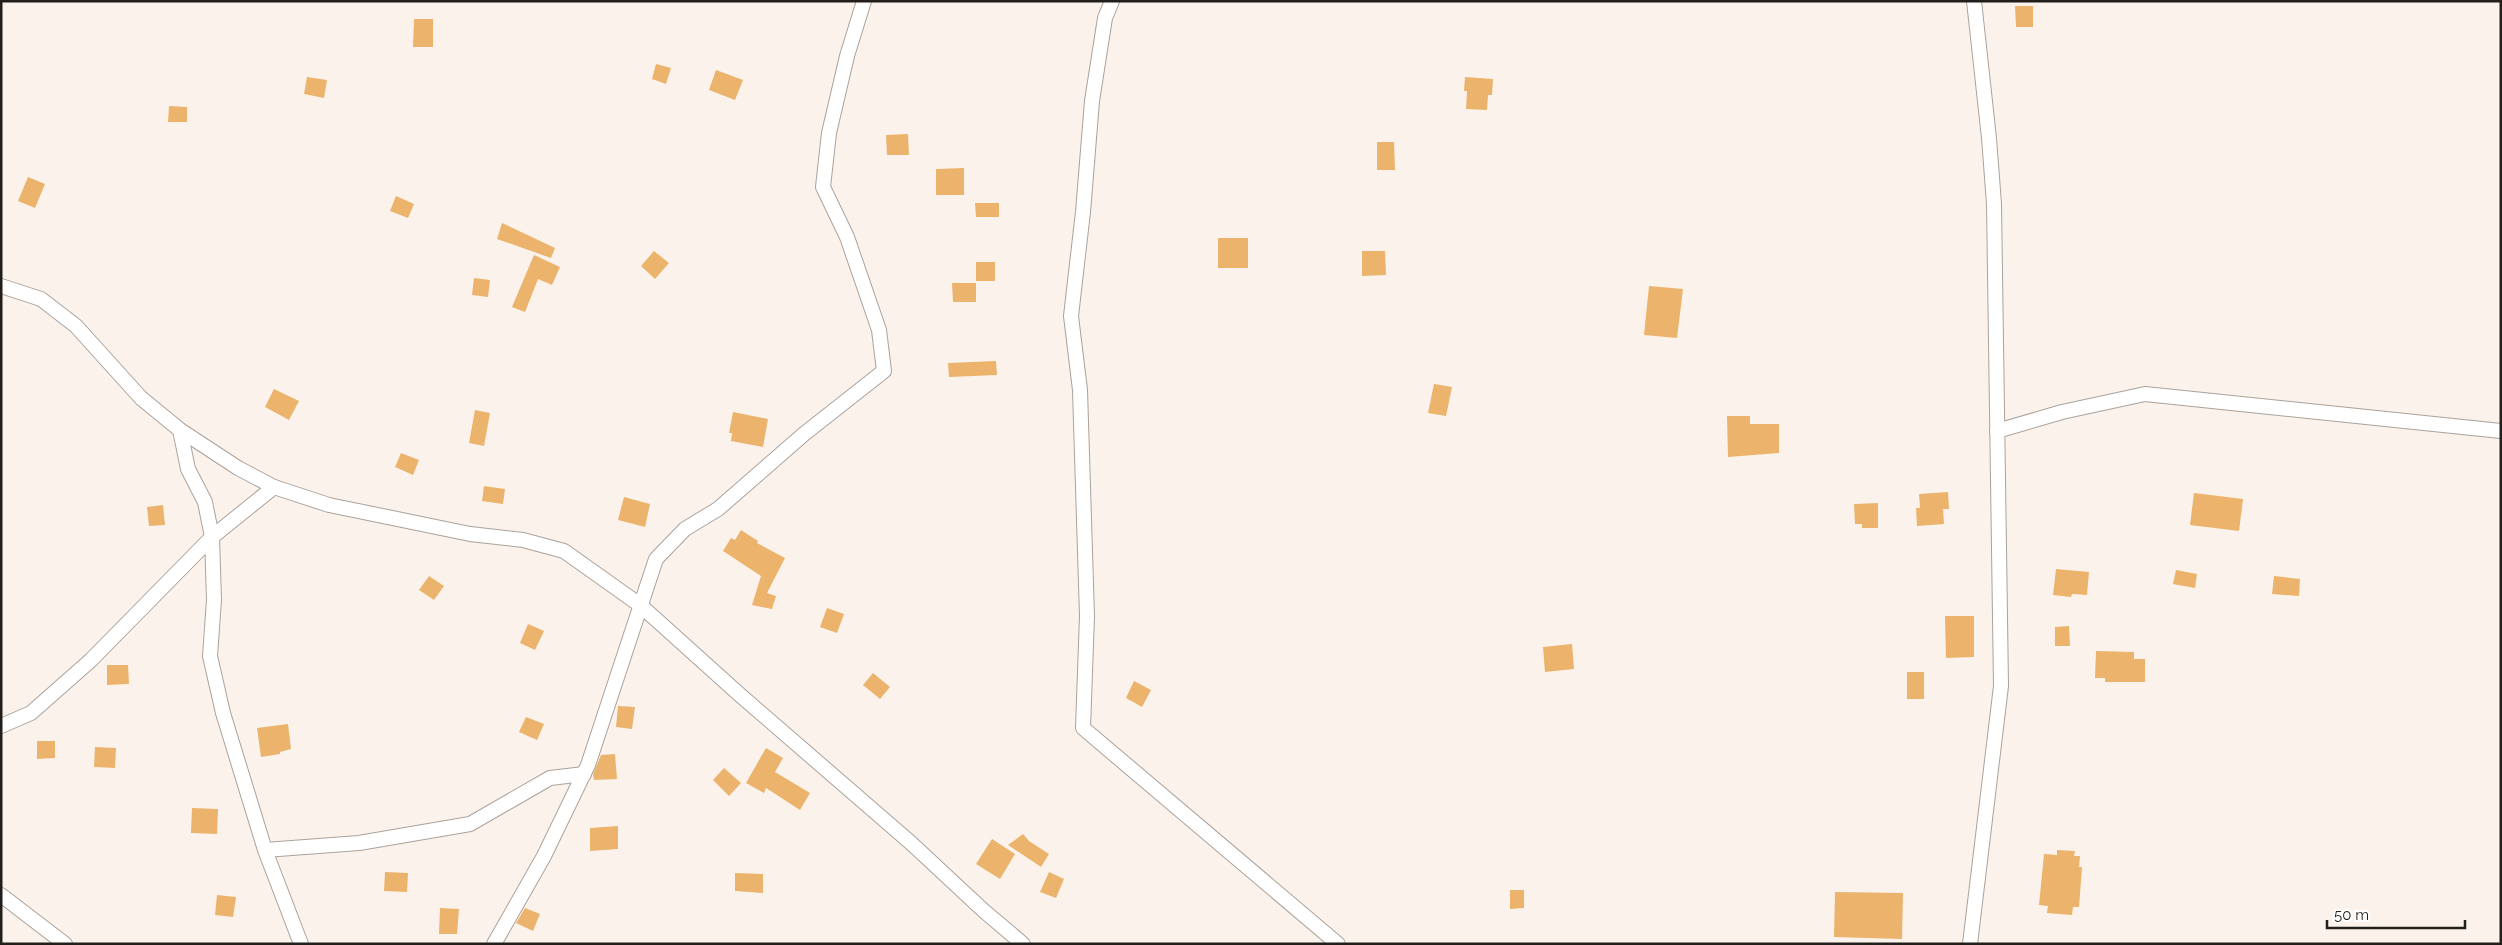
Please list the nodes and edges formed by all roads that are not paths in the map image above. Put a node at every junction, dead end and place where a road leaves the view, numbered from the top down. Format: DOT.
graph roads {
  1 [pos="864,1"];
  2 [pos="1112,1"];
  3 [pos="1974,1"];
  4 [pos="1,286"];
  5 [pos="180,430"];
  6 [pos="1997,431"];
  7 [pos="2501,431"];
  8 [pos="274,487"];
  9 [pos="212,537"];
  10 [pos="640,604"];
  11 [pos="1,726"];
  12 [pos="584,774"];
  13 [pos="265,850"];
  14 [pos="1,895"];
  15 [pos="64,944"];
  16 [pos="301,944"];
  17 [pos="494,944"];
  18 [pos="1024,944"];
  19 [pos="1338,944"];
  20 [pos="1970,944"];
  1 -- 10 [label="street"];
  2 -- 19 [label="street"];
  3 -- 6 [label="street"];
  4 -- 5 [label="street"];
  5 -- 8 [label="street"];
  5 -- 9 [label="street"];
  6 -- 7 [label="street"];
  6 -- 20 [label="street"];
  8 -- 9 [label="street"];
  8 -- 10 [label="street"];
  9 -- 11 [label="street"];
  9 -- 13 [label="street"];
  10 -- 12 [label="street"];
  10 -- 18 [label="street"];
  12 -- 13 [label="street"];
  12 -- 17 [label="street"];
  13 -- 16 [label="street"];
  14 -- 15 [label="street"];
}
